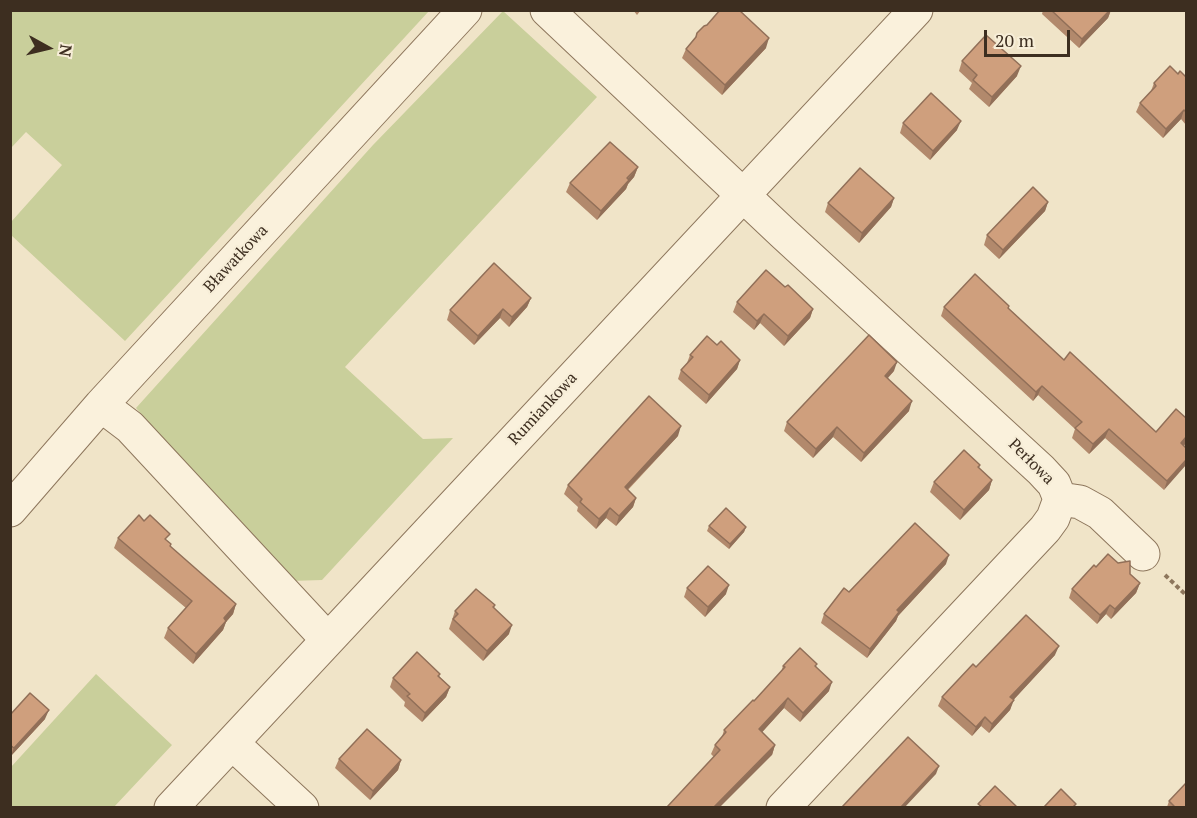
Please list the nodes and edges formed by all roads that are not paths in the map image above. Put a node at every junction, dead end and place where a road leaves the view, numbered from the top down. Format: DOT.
graph roads {
  1 [pos="465,10"];
  2 [pos="547,10"];
  3 [pos="916,10"];
  4 [pos="743,196"];
  5 [pos="101,405"];
  6 [pos="1060,499"];
  7 [pos="10,510"];
  8 [pos="1143,554"];
  9 [pos="327,639"];
  10 [pos="232,743"];
  11 [pos="171,807"];
  12 [pos="302,807"];
  13 [pos="783,807"];
  1 -- 5 [label="street, Bławatkowa"];
  2 -- 4 [label="street, Perłowa"];
  3 -- 4 [label="street, Rumiankowa"];
  4 -- 6 [label="street, Perłowa"];
  4 -- 9 [label="street, Rumiankowa"];
  5 -- 7 [label="street, Bławatkowa"];
  5 -- 9 [label="street"];
  6 -- 8 [label="street"];
  6 -- 13 [label="street, Perłowa"];
  9 -- 10 [label="street, Rumiankowa"];
  10 -- 11 [label="street, Rumiankowa"];
  10 -- 12 [label="street"];
}
